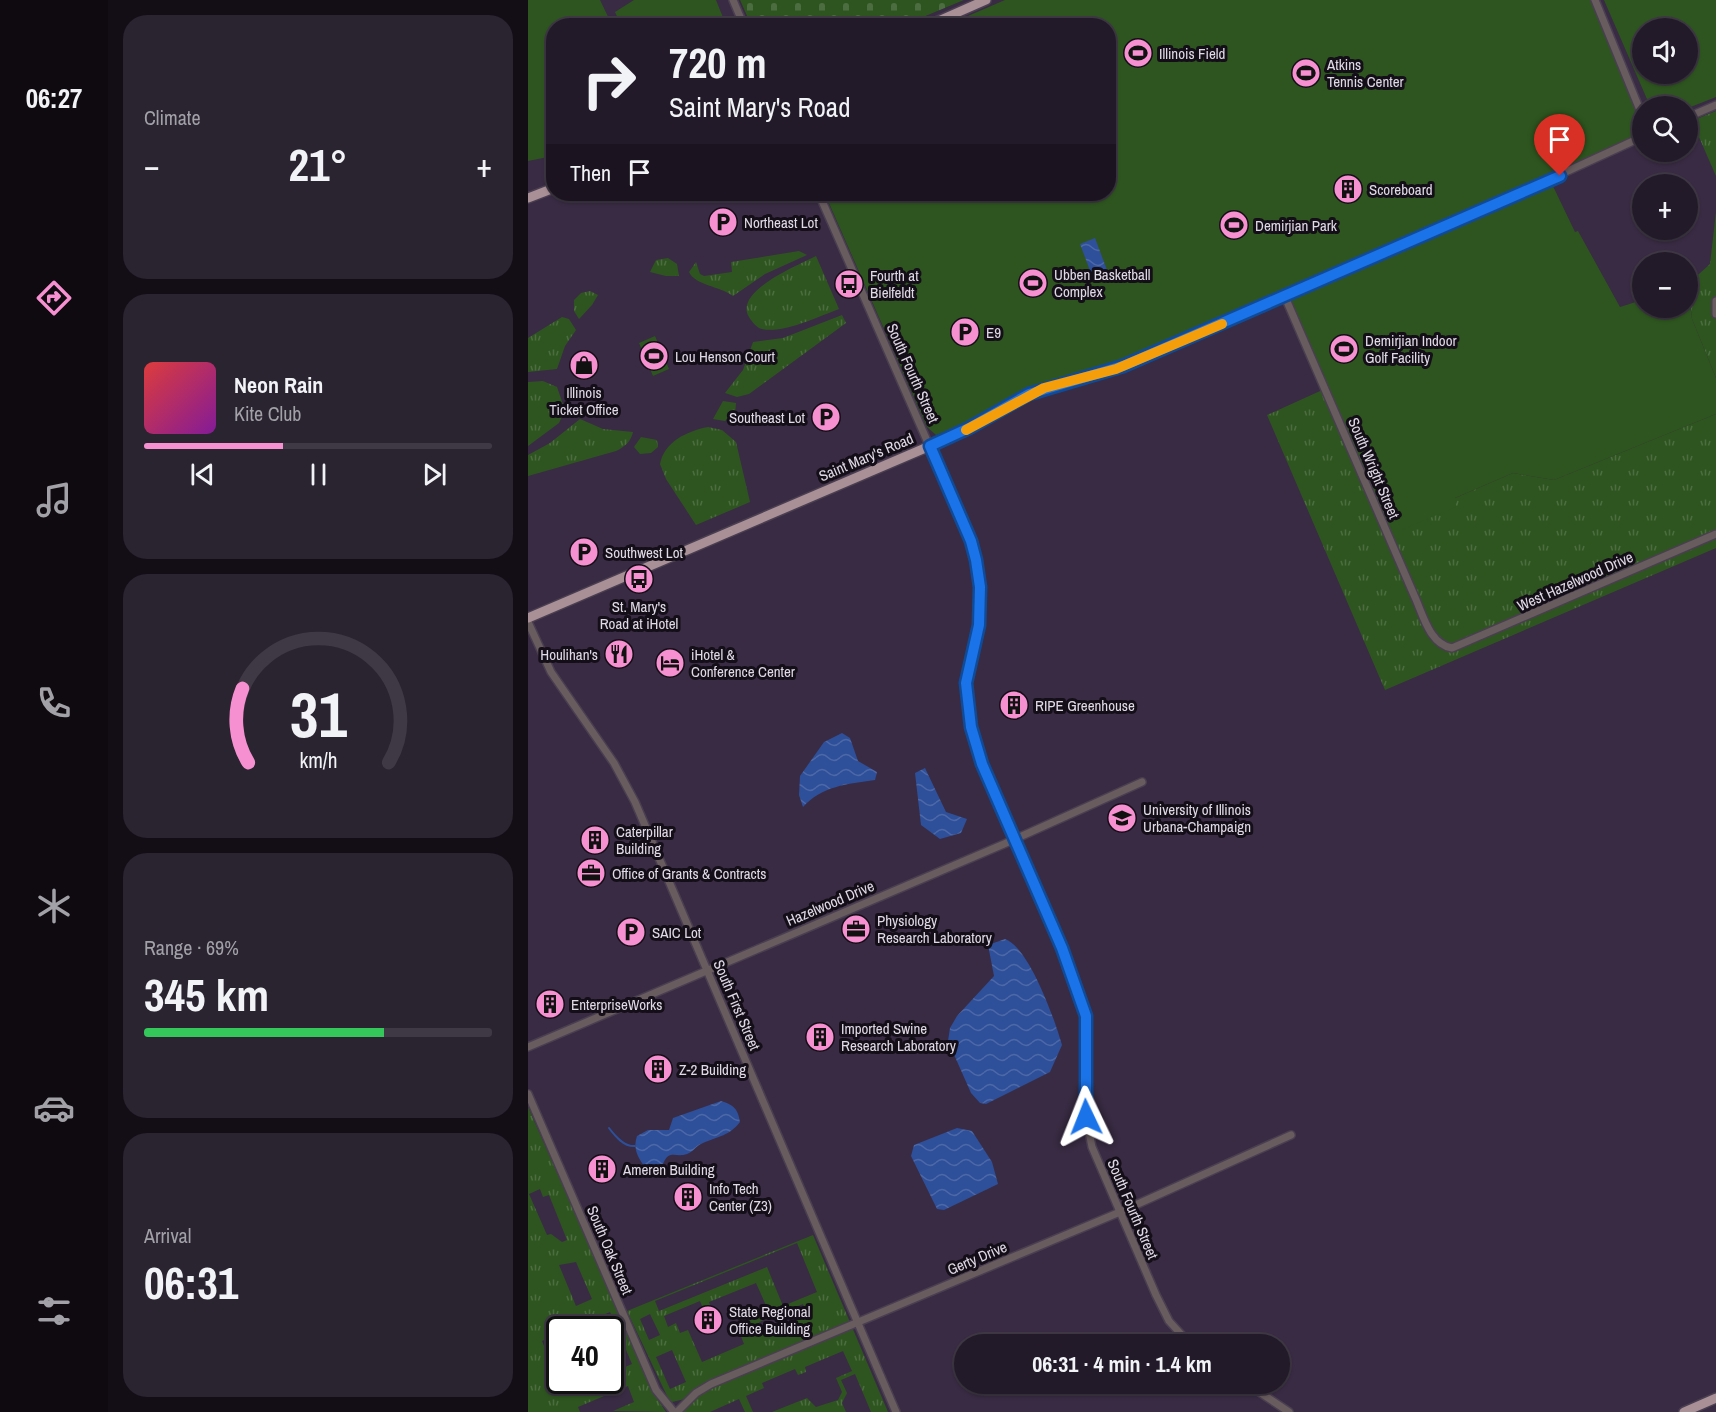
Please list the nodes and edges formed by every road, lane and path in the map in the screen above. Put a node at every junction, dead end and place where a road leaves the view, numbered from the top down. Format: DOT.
graph roads {
  1 [pos="733,0"];
  2 [pos="986,0"];
  3 [pos="1595,0"];
  4 [pos="741,18"];
  5 [pos="945,18"];
  6 [pos="1634,96"];
  7 [pos="1716,105"];
  8 [pos="1698,113"];
  9 [pos="1632,141"];
  10 [pos="546,191"];
  11 [pos="528,198"];
  12 [pos="822,201"];
  13 [pos="1286,297"];
  14 [pos="1716,301"];
  15 [pos="1716,314"];
  16 [pos="930,446"];
  17 [pos="1716,534"];
  18 [pos="528,620"];
  19 [pos="1443,647"];
  20 [pos="1142,782"];
  21 [pos="1015,839"];
  22 [pos="708,971"];
  23 [pos="528,1047"];
  24 [pos="528,1094"];
  25 [pos="1291,1135"];
  26 [pos="1120,1212"];
  27 [pos="859,1322"];
  28 [pos="1182,1334"];
  29 [pos="1262,1394"];
  30 [pos="1716,1398"];
  31 [pos="676,1412"];
  32 [pos="896,1412"];
  33 [pos="1289,1412"];
  34 [pos="1684,1412"];
  1 -- 4 [label="street"];
  2 -- 5 [label="main road"];
  3 -- 6 [label="street"];
  7 -- 8 [label="street"];
  9 -- 13 [label="street, Saint Mary's Road"];
  10 -- 11 [label="main road"];
  12 -- 16 [label="street, South Fourth Street"];
  13 -- 16 [label="street, Saint Mary's Road"];
  13 -- 19 [label="street, South Wright Street"];
  14 -- 15 [label="street"];
  16 -- 18 [label="main road, Saint Mary's Road"];
  16 -- 21 [label="street, South Fourth Street"];
  17 -- 19 [label="street, West Hazelwood Drive"];
  18 -- 22 [label="street, South First Street"];
  20 -- 21 [label="street, Hazelwood Drive"];
  21 -- 22 [label="street, Hazelwood Drive"];
  21 -- 26 [label="street, South Fourth Street"];
  22 -- 23 [label="street, Hazelwood Drive"];
  22 -- 27 [label="street, South First Street"];
  24 -- 31 [label="street, South Oak Street"];
  25 -- 26 [label="street, Gerty Drive"];
  26 -- 27 [label="street, Gerty Drive"];
  26 -- 28 [label="street, South Fourth Street"];
  27 -- 31 [label="street, Gerty Drive"];
  27 -- 32 [label="street, South First Street"];
  29 -- 33 [label="street"];
  30 -- 34 [label="main road"];
}
